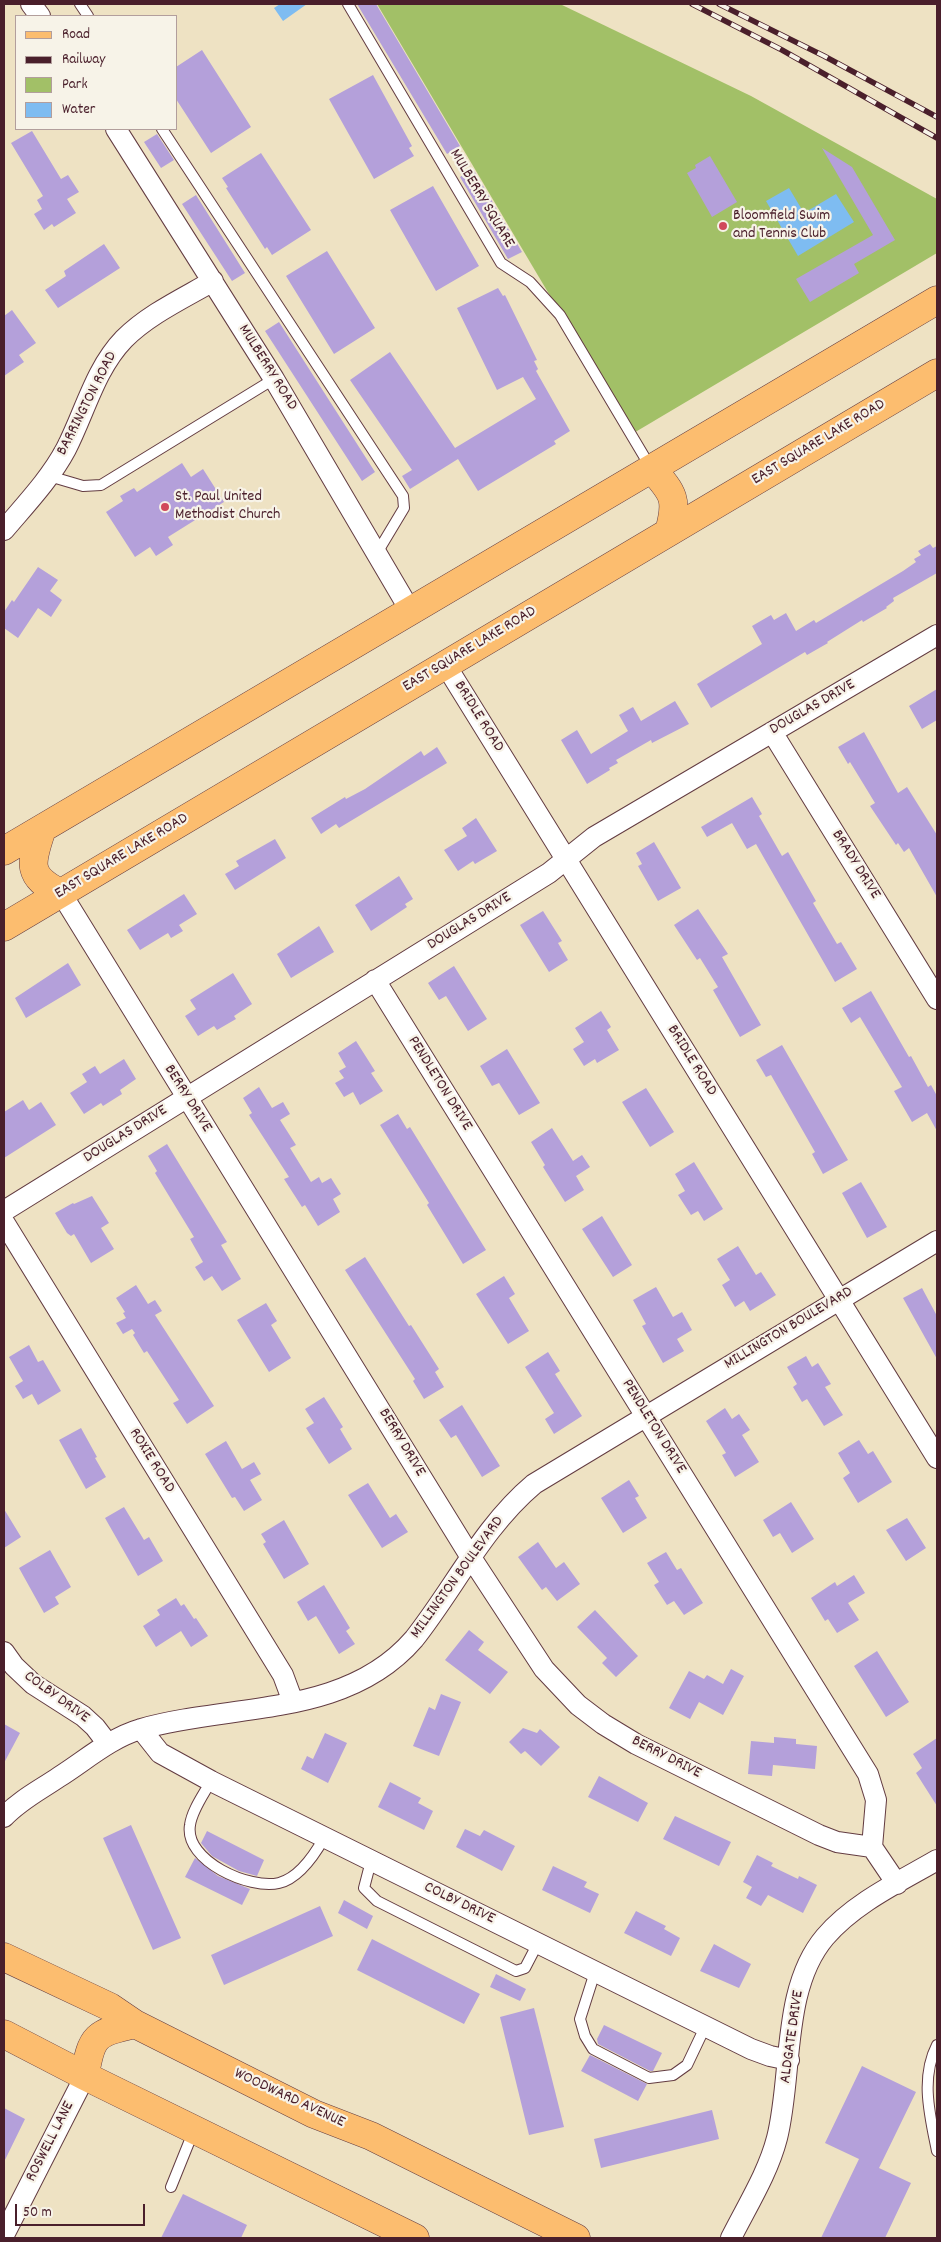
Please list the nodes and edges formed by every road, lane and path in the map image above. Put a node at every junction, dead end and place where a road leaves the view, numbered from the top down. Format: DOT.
graph roads {
  1 [pos="30,4"];
  2 [pos="80,4"];
  3 [pos="348,4"];
  4 [pos="39,15"];
  5 [pos="87,15"];
  6 [pos="117,130"];
  7 [pos="163,130"];
  8 [pos="213,281"];
  9 [pos="937,300"];
  10 [pos="937,373"];
  11 [pos="274,379"];
  12 [pos="652,469"];
  13 [pos="49,476"];
  14 [pos="4,530"];
  15 [pos="669,532"];
  16 [pos="377,553"];
  17 [pos="411,612"];
  18 [pos="937,635"];
  19 [pos="445,664"];
  20 [pos="772,732"];
  21 [pos="42,829"];
  22 [pos="4,851"];
  23 [pos="566,860"];
  24 [pos="61,893"];
  25 [pos="4,927"];
  26 [pos="375,980"];
  27 [pos="937,999"];
  28 [pos="186,1098"];
  29 [pos="4,1211"];
  30 [pos="4,1222"];
  31 [pos="937,1241"];
  32 [pos="839,1298"];
  33 [pos="646,1416"];
  34 [pos="937,1458"];
  35 [pos="470,1556"];
  36 [pos="4,1652"];
  37 [pos="293,1702"];
  38 [pos="141,1730"];
  39 [pos="108,1744"];
  40 [pos="211,1780"];
  41 [pos="4,1817"];
  42 [pos="324,1838"];
  43 [pos="872,1847"];
  44 [pos="937,1860"];
  45 [pos="371,1861"];
  46 [pos="897,1884"];
  47 [pos="538,1943"];
  48 [pos="4,1957"];
  49 [pos="596,1972"];
  50 [pos="135,2024"];
  51 [pos="706,2026"];
  52 [pos="4,2034"];
  53 [pos="937,2044"];
  54 [pos="935,2057"];
  55 [pos="789,2060"];
  56 [pos="84,2076"];
  57 [pos="195,2129"];
  58 [pos="937,2151"];
  59 [pos="171,2187"];
  60 [pos="4,2235"];
  61 [pos="415,2238"];
  62 [pos="576,2238"];
  63 [pos="731,2238"];
  1 -- 4 [label="street"];
  2 -- 5 [label="lane"];
  3 -- 12 [label="lane, MULBERRY SQUARE"];
  6 -- 8 [label="street, MULBERRY ROAD"];
  7 -- 16 [label="lane"];
  8 -- 11 [label="street, MULBERRY ROAD"];
  8 -- 13 [label="street, BARRINGTON ROAD"];
  9 -- 12 [label="main road"];
  10 -- 15 [label="main road, EAST SQUARE LAKE ROAD"];
  11 -- 13 [label="lane"];
  11 -- 16 [label="street, MULBERRY ROAD"];
  12 -- 15 [label="main road"];
  12 -- 17 [label="main road"];
  13 -- 14 [label="street, BARRINGTON ROAD"];
  15 -- 19 [label="main road, EAST SQUARE LAKE ROAD"];
  16 -- 17 [label="street, MULBERRY ROAD"];
  17 -- 21 [label="main road"];
  18 -- 20 [label="street, DOUGLAS DRIVE"];
  19 -- 23 [label="street, BRIDLE ROAD"];
  19 -- 24 [label="main road, EAST SQUARE LAKE ROAD"];
  20 -- 23 [label="street, DOUGLAS DRIVE"];
  20 -- 27 [label="street, BRADY DRIVE"];
  21 -- 22 [label="main road"];
  21 -- 24 [label="main road"];
  23 -- 26 [label="street, DOUGLAS DRIVE"];
  23 -- 32 [label="street, BRIDLE ROAD"];
  24 -- 25 [label="main road, EAST SQUARE LAKE ROAD"];
  24 -- 28 [label="street, BERRY DRIVE"];
  26 -- 28 [label="street, DOUGLAS DRIVE"];
  26 -- 33 [label="street, PENDLETON DRIVE"];
  28 -- 29 [label="street, DOUGLAS DRIVE"];
  28 -- 35 [label="street, BERRY DRIVE"];
  30 -- 37 [label="street, ROXIE ROAD"];
  31 -- 32 [label="street, MILLINGTON BOULEVARD"];
  32 -- 33 [label="street, MILLINGTON BOULEVARD"];
  32 -- 34 [label="street, BRIDLE ROAD"];
  33 -- 35 [label="street, MILLINGTON BOULEVARD"];
  33 -- 43 [label="street, PENDLETON DRIVE"];
  35 -- 37 [label="street, MILLINGTON BOULEVARD"];
  35 -- 43 [label="street, BERRY DRIVE"];
  36 -- 39 [label="street, COLBY DRIVE"];
  37 -- 38 [label="street, MILLINGTON BOULEVARD"];
  38 -- 39 [label="street, MILLINGTON BOULEVARD"];
  38 -- 40 [label="street, COLBY DRIVE"];
  39 -- 41 [label="street, MILLINGTON BOULEVARD"];
  40 -- 42 [label="street, COLBY DRIVE"];
  40 -- 42 [label="lane"];
  42 -- 45 [label="street, COLBY DRIVE"];
  43 -- 46 [label="street"];
  44 -- 46 [label="street, ALDGATE DRIVE"];
  45 -- 47 [label="street, COLBY DRIVE"];
  45 -- 47 [label="lane"];
  46 -- 55 [label="street, ALDGATE DRIVE"];
  47 -- 49 [label="street, COLBY DRIVE"];
  48 -- 50 [label="main road, WOODWARD AVENUE"];
  49 -- 51 [label="street, COLBY DRIVE"];
  49 -- 51 [label="lane"];
  50 -- 56 [label="main road"];
  50 -- 62 [label="main road, WOODWARD AVENUE"];
  51 -- 55 [label="street, COLBY DRIVE"];
  52 -- 56 [label="main road"];
  53 -- 54 [label="lane"];
  54 -- 58 [label="lane"];
  55 -- 63 [label="street, ALDGATE DRIVE"];
  56 -- 57 [label="main road"];
  56 -- 60 [label="street, ROSWELL LANE"];
  57 -- 59 [label="lane"];
  57 -- 61 [label="main road"];
}
